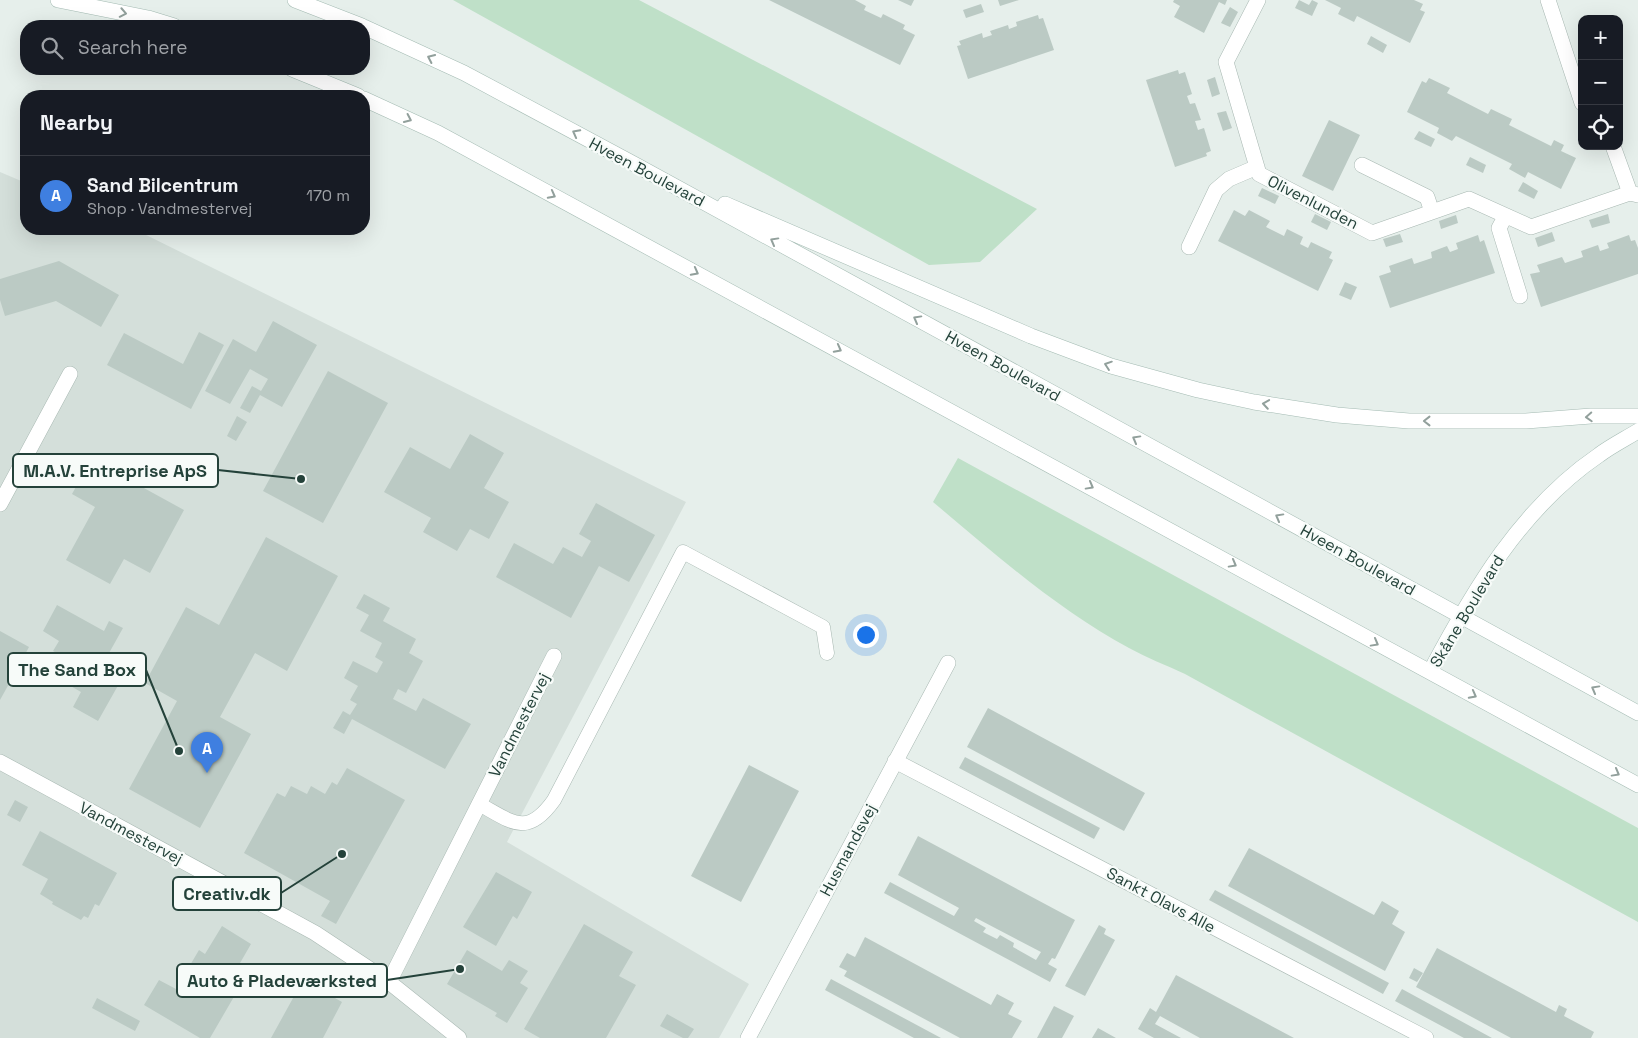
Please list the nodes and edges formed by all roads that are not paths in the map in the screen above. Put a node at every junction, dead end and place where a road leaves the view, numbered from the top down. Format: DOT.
graph roads {
  1 [pos="58,0"];
  2 [pos="295,0"];
  3 [pos="1258,0"];
  4 [pos="1548,0"];
  5 [pos="154,20"];
  6 [pos="347,20"];
  7 [pos="370,29"];
  8 [pos="307,75"];
  9 [pos="343,90"];
  10 [pos="1578,91"];
  11 [pos="370,102"];
  12 [pos="1615,150"];
  13 [pos="634,164"];
  14 [pos="1362,165"];
  15 [pos="1256,167"];
  16 [pos="1634,194"];
  17 [pos="1432,212"];
  18 [pos="1506,217"];
  19 [pos="1189,247"];
  20 [pos="1520,296"];
  21 [pos="70,374"];
  22 [pos="1638,416"];
  23 [pos="1638,431"];
  24 [pos="0,504"];
  25 [pos="1460,616"];
  26 [pos="827,653"];
  27 [pos="554,656"];
  28 [pos="948,663"];
  29 [pos="1430,672"];
  30 [pos="1638,713"];
  31 [pos="895,761"];
  32 [pos="0,762"];
  33 [pos="1638,785"];
  34 [pos="479,804"];
  35 [pos="389,982"];
  36 [pos="459,1038"];
  37 [pos="748,1038"];
  38 [pos="1426,1038"];
  1 -- 5 [label="street, one-way"];
  2 -- 6 [label="street, Hveen Boulevard"];
  3 -- 15 [label="street, Olivenlunden"];
  4 -- 10 [label="street"];
  13 -- 7 [label="street, Hveen Boulevard, one-way"];
  8 -- 9 [label="street"];
  11 -- 29 [label="street, one-way"];
  12 -- 16 [label="street, Olivenlunden"];
  22 -- 13 [label="street, one-way"];
  25 -- 13 [label="street, Hveen Boulevard, one-way"];
  14 -- 17 [label="street"];
  15 -- 17 [label="street, Olivenlunden"];
  15 -- 19 [label="street, Olivenlunden"];
  16 -- 18 [label="street, Olivenlunden"];
  17 -- 18 [label="street, Olivenlunden"];
  18 -- 20 [label="street"];
  21 -- 24 [label="street"];
  23 -- 25 [label="street, Skåne Boulevard"];
  25 -- 29 [label="street, Skåne Boulevard"];
  30 -- 25 [label="street, Hveen Boulevard, one-way"];
  26 -- 34 [label="lane"];
  27 -- 34 [label="street, Vandmestervej"];
  28 -- 31 [label="street, Husmandsvej"];
  29 -- 33 [label="street, one-way"];
  31 -- 37 [label="street, Husmandsvej"];
  31 -- 38 [label="street, Sankt Olavs Alle"];
  32 -- 35 [label="street, Vandmestervej"];
  34 -- 35 [label="street, Vandmestervej"];
  35 -- 36 [label="street, Vandmestervej"];
}
